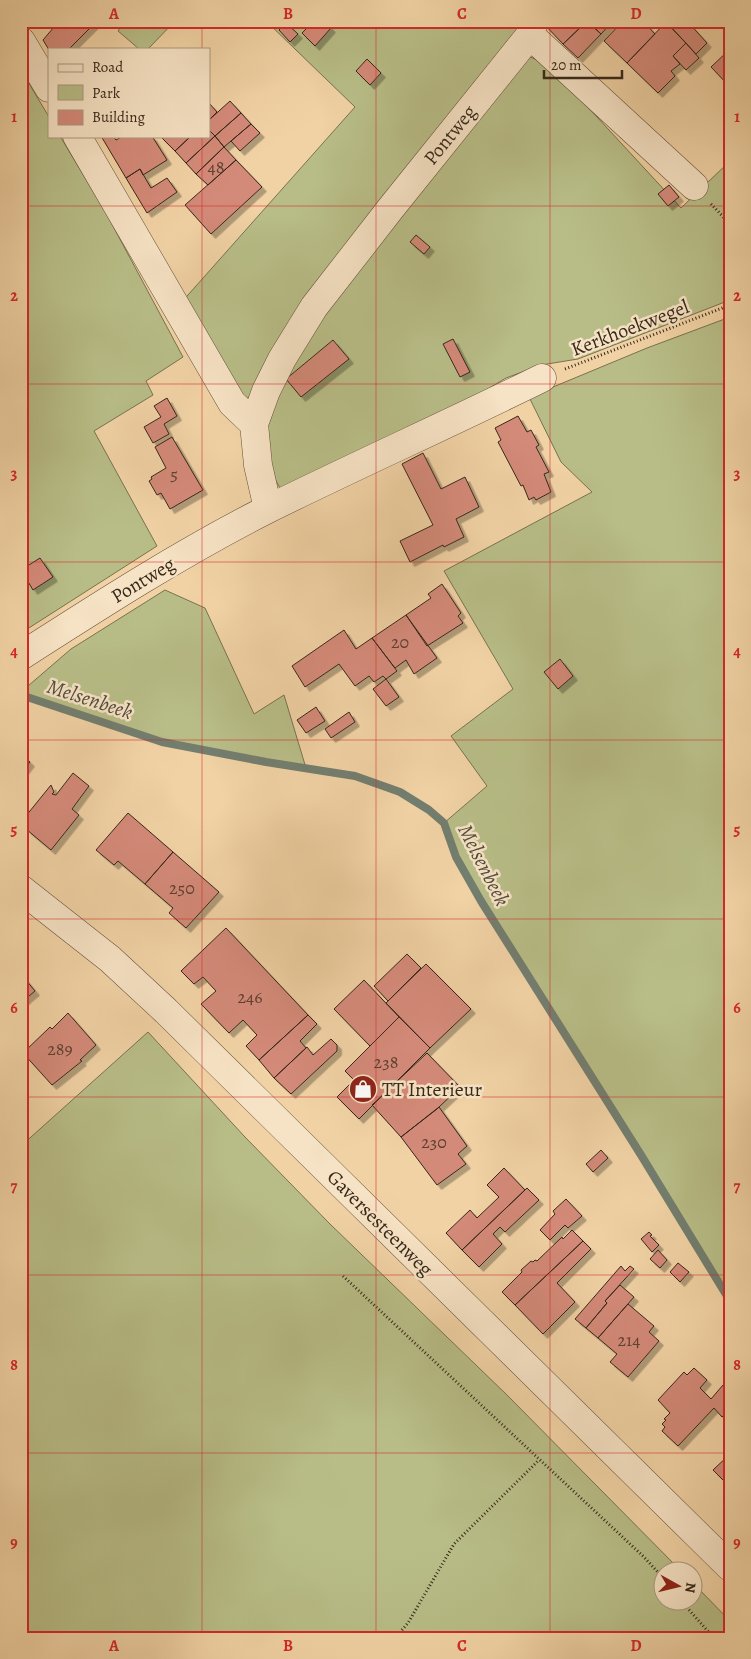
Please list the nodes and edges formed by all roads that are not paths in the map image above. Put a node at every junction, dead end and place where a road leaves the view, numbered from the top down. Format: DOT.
graph roads {
  1 [pos="532,28"];
  2 [pos="21,41"];
  3 [pos="48,86"];
  4 [pos="78,138"];
  5 [pos="694,186"];
  6 [pos="542,378"];
  7 [pos="254,424"];
  8 [pos="268,509"];
  9 [pos="21,656"];
  10 [pos="21,889"];
  11 [pos="730,1567"];
  1 -- 5 [label="street, Pontweg"];
  1 -- 7 [label="street, Pontweg"];
  2 -- 3 [label="street"];
  4 -- 7 [label="street"];
  6 -- 8 [label="street, Pontweg"];
  7 -- 8 [label="street, Pontweg"];
  8 -- 9 [label="street, Pontweg"];
  10 -- 11 [label="street, Gaversesteenweg"];
}
